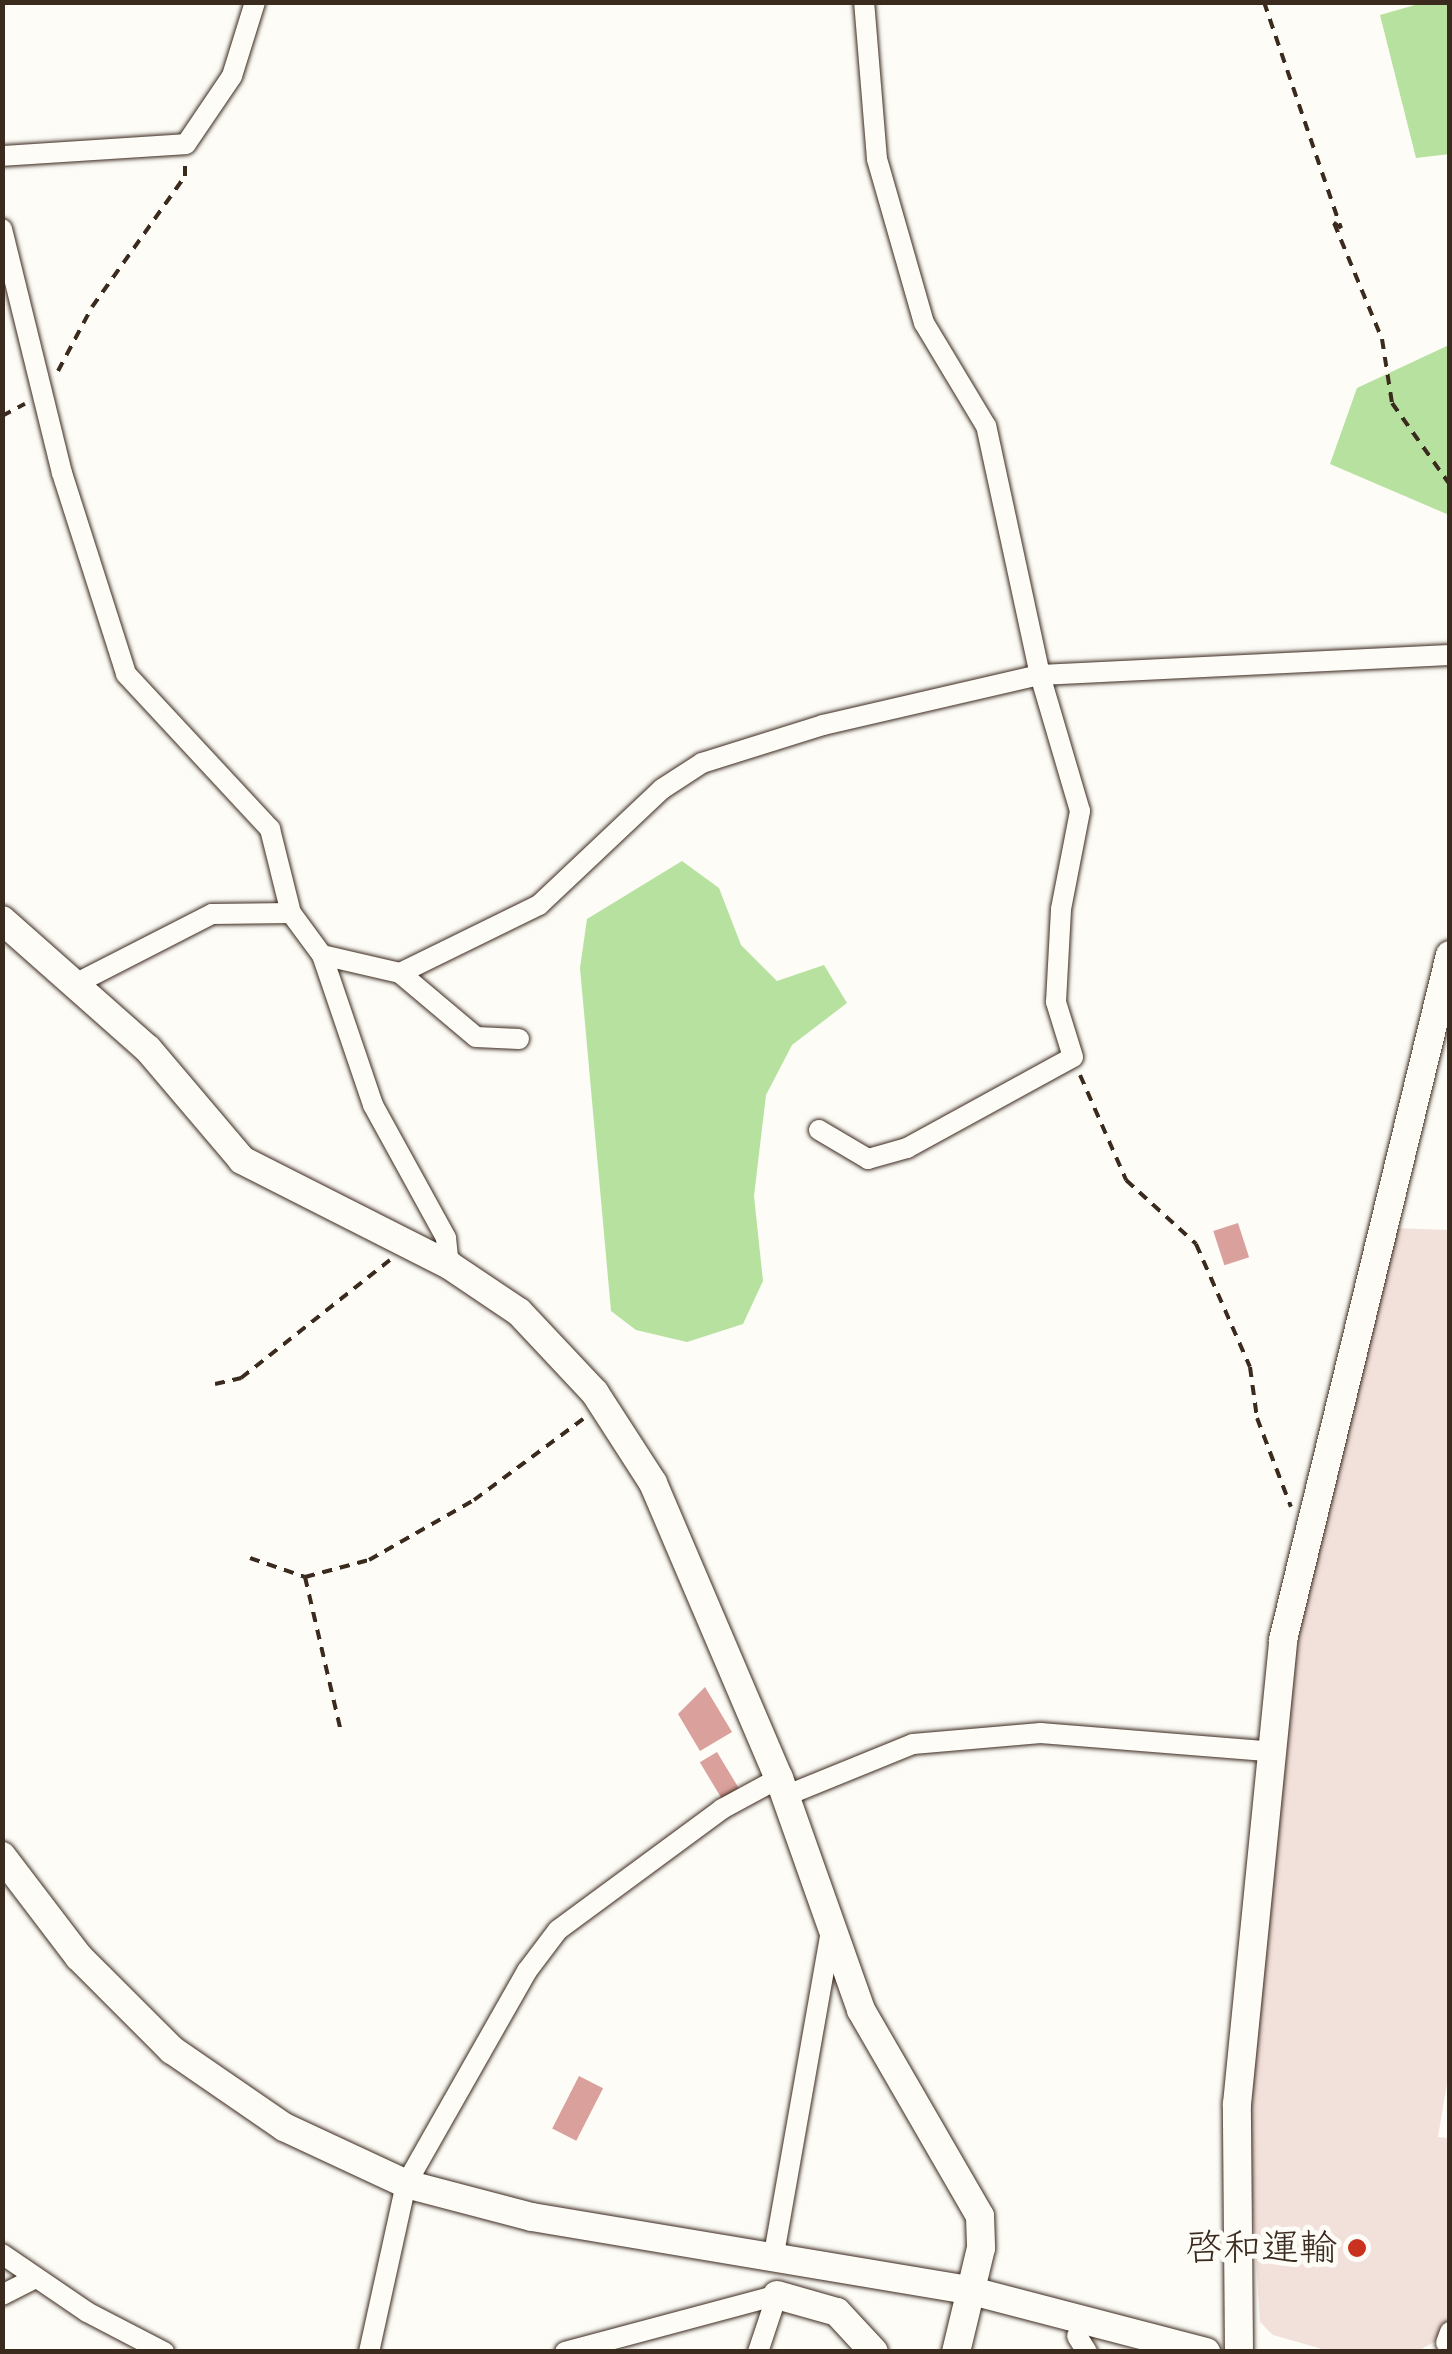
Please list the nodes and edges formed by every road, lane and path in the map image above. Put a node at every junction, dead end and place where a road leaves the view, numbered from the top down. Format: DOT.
graph roads {
  1 [pos="256,2"];
  2 [pos="864,2"];
  3 [pos="1264,2"];
  4 [pos="186,144"];
  5 [pos="2,156"];
  6 [pos="2,230"];
  7 [pos="47,393"];
  8 [pos="1450,485"];
  9 [pos="1450,655"];
  10 [pos="1040,675"];
  11 [pos="291,913"];
  12 [pos="2,920"];
  13 [pos="322,955"];
  14 [pos="1450,956"];
  15 [pos="400,973"];
  16 [pos="79,982"];
  17 [pos="519,1039"];
  18 [pos="1073,1056"];
  19 [pos="819,1130"];
  20 [pos="410,1245"];
  21 [pos="449,1265"];
  22 [pos="215,1384"];
  23 [pos="603,1405"];
  24 [pos="1303,1539"];
  25 [pos="250,1558"];
  26 [pos="305,1577"];
  27 [pos="342,1732"];
  28 [pos="1275,1752"];
  29 [pos="782,1786"];
  30 [pos="2,1856"];
  31 [pos="832,1928"];
  32 [pos="406,2184"];
  33 [pos="2,2254"];
  34 [pos="774,2254"];
  35 [pos="36,2278"];
  36 [pos="972,2291"];
  37 [pos="2,2294"];
  38 [pos="777,2294"];
  39 [pos="164,2352"];
  40 [pos="369,2352"];
  41 [pos="565,2352"];
  42 [pos="758,2352"];
  43 [pos="874,2352"];
  44 [pos="956,2352"];
  45 [pos="1206,2352"];
  46 [pos="1239,2352"];
  1 -- 4 [label="street"];
  2 -- 10 [label="street"];
  3 -- 8 [label="path"];
  4 -- 5 [label="street"];
  4 -- 7 [label="path"];
  6 -- 7 [label="street"];
  7 -- 11 [label="street"];
  9 -- 10 [label="street"];
  10 -- 15 [label="street"];
  10 -- 18 [label="street"];
  11 -- 13 [label="street"];
  11 -- 16 [label="street"];
  12 -- 16 [label="street"];
  13 -- 15 [label="street"];
  13 -- 21 [label="street"];
  14 -- 24 [label="street"];
  15 -- 17 [label="street"];
  16 -- 20 [label="street"];
  18 -- 19 [label="street"];
  18 -- 24 [label="path"];
  20 -- 21 [label="street"];
  20 -- 22 [label="path"];
  21 -- 23 [label="street"];
  23 -- 26 [label="path"];
  23 -- 29 [label="street"];
  24 -- 28 [label="street"];
  25 -- 26 [label="path"];
  26 -- 27 [label="path"];
  28 -- 29 [label="street"];
  28 -- 46 [label="street"];
  29 -- 31 [label="street"];
  29 -- 32 [label="street"];
  30 -- 32 [label="street"];
  31 -- 34 [label="street"];
  31 -- 36 [label="street"];
  32 -- 34 [label="street"];
  32 -- 40 [label="street"];
  33 -- 35 [label="street"];
  34 -- 36 [label="street"];
  35 -- 37 [label="street"];
  35 -- 39 [label="street"];
  36 -- 44 [label="street"];
  36 -- 45 [label="street"];
  38 -- 41 [label="street"];
  38 -- 42 [label="street"];
  38 -- 43 [label="street"];
}
